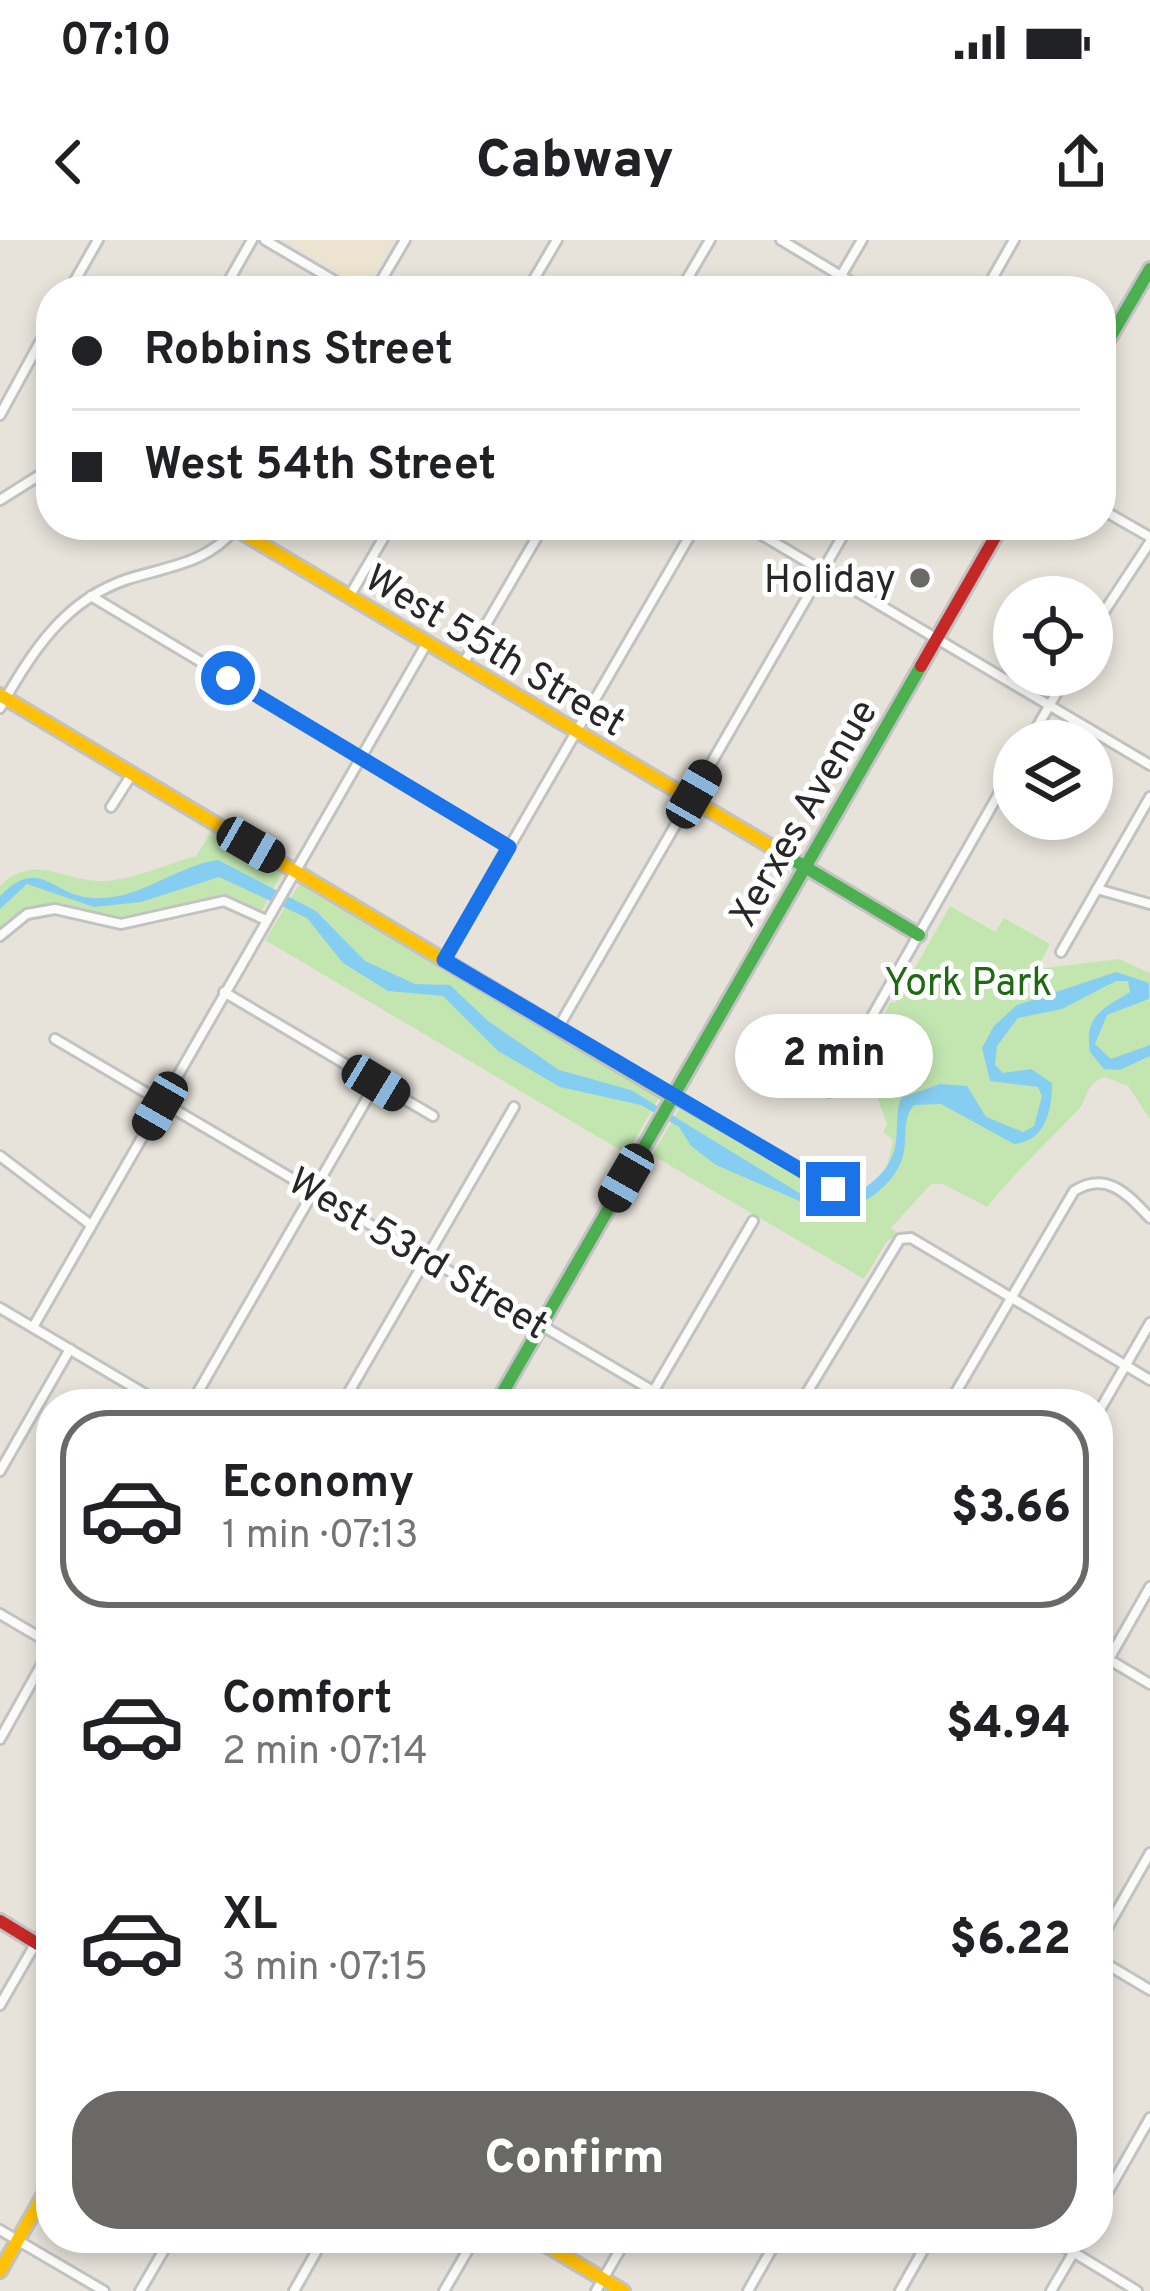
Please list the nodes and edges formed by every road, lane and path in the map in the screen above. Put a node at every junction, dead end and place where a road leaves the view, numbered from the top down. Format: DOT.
graph roads {
  1 [pos="98,240"];
  2 [pos="252,240"];
  3 [pos="265,240"];
  4 [pos="405,240"];
  5 [pos="557,240"];
  6 [pos="710,240"];
  7 [pos="781,240"];
  8 [pos="862,240"];
  9 [pos="1014,240"];
  10 [pos="1150,269"];
  11 [pos="78,276"];
  12 [pos="232,276"];
  13 [pos="326,276"];
  14 [pos="384,276"];
  15 [pos="536,276"];
  16 [pos="689,276"];
  17 [pos="841,276"];
  18 [pos="994,276"];
  19 [pos="1116,327"];
  20 [pos="36,345"];
  21 [pos="5,392"];
  22 [pos="0,415"];
  23 [pos="36,477"];
  24 [pos="0,500"];
  25 [pos="1116,518"];
  26 [pos="224,540"];
  27 [pos="257,540"];
  28 [pos="382,540"];
  29 [pos="535,540"];
  30 [pos="687,540"];
  31 [pos="770,540"];
  32 [pos="840,540"];
  33 [pos="993,540"];
  34 [pos="1150,540"];
  35 [pos="822,571"];
  36 [pos="91,596"];
  37 [pos="349,597"];
  38 [pos="1113,597"];
  39 [pos="937,638"];
  40 [pos="427,643"];
  41 [pos="464,664"];
  42 [pos="1054,696"];
  43 [pos="2,700"];
  44 [pos="1049,705"];
  45 [pos="1041,720"];
  46 [pos="578,732"];
  47 [pos="360,757"];
  48 [pos="1150,765"];
  49 [pos="132,774"];
  50 [pos="1150,797"];
  51 [pos="690,801"];
  52 [pos="993,804"];
  53 [pos="111,808"];
  54 [pos="509,847"];
  55 [pos="804,867"];
  56 [pos="294,870"];
  57 [pos="1097,889"];
  58 [pos="1150,904"];
  59 [pos="266,920"];
  60 [pos="0,935"];
  61 [pos="919,935"];
  62 [pos="1060,952"];
  63 [pos="444,960"];
  64 [pos="224,992"];
  65 [pos="557,1028"];
  66 [pos="55,1039"];
  67 [pos="376,1083"];
  68 [pos="829,1092"];
  69 [pos="162,1102"];
  70 [pos="670,1102"];
  71 [pos="514,1107"];
  72 [pos="433,1116"];
  73 [pos="0,1156"];
  74 [pos="833,1189"];
  75 [pos="315,1190"];
  76 [pos="1150,1218"];
  77 [pos="753,1221"];
  78 [pos="92,1225"];
  79 [pos="427,1257"];
  80 [pos="1011,1297"];
  81 [pos="0,1308"];
  82 [pos="1150,1323"];
  83 [pos="541,1325"];
  84 [pos="33,1328"];
  85 [pos="70,1349"];
  86 [pos="1126,1365"];
  87 [pos="1150,1380"];
  88 [pos="47,1389"];
  89 [pos="137,1389"];
  90 [pos="200,1389"];
  91 [pos="351,1389"];
  92 [pos="505,1389"];
  93 [pos="651,1389"];
  94 [pos="655,1389"];
  95 [pos="809,1389"];
  96 [pos="959,1389"];
  97 [pos="1112,1389"];
  98 [pos="36,1409"];
  99 [pos="0,1472"];
  100 [pos="1150,1587"];
  101 [pos="0,1614"];
  102 [pos="36,1637"];
  103 [pos="1113,1651"];
  104 [pos="1113,1663"];
  105 [pos="36,1673"];
  106 [pos="1150,1684"];
  107 [pos="0,1739"];
  108 [pos="1150,1853"];
  109 [pos="1113,1918"];
  110 [pos="0,1921"];
  111 [pos="36,1943"];
  112 [pos="1113,1968"];
  113 [pos="1150,1990"];
  114 [pos="0,2005"];
  115 [pos="1150,2118"];
  116 [pos="1113,2183"];
  117 [pos="36,2208"];
  118 [pos="0,2230"];
  119 [pos="18,2240"];
  120 [pos="36,2251"];
  121 [pos="40,2253"];
  122 [pos="162,2253"];
  123 [pos="316,2253"];
  124 [pos="466,2253"];
  125 [pos="555,2253"];
  126 [pos="618,2253"];
  127 [pos="770,2253"];
  128 [pos="922,2253"];
  129 [pos="1072,2253"];
  130 [pos="1075,2253"];
  131 [pos="0,2271"];
  132 [pos="600,2285"];
  133 [pos="104,2291"];
  134 [pos="140,2291"];
  135 [pos="294,2291"];
  136 [pos="444,2291"];
  137 [pos="623,2291"];
  138 [pos="748,2291"];
  139 [pos="900,2291"];
  140 [pos="1052,2291"];
  141 [pos="1137,2291"];
  1 -- 11 [label="street"];
  2 -- 12 [label="street"];
  3 -- 13 [label="street"];
  4 -- 14 [label="street"];
  5 -- 15 [label="street"];
  6 -- 16 [label="street"];
  7 -- 17 [label="street"];
  8 -- 17 [label="street"];
  9 -- 18 [label="street"];
  10 -- 19 [label="street"];
  20 -- 21 [label="street"];
  21 -- 22 [label="street"];
  23 -- 24 [label="street"];
  25 -- 34 [label="street"];
  26 -- 36 [label="street"];
  27 -- 37 [label="street, West 55th Street"];
  28 -- 37 [label="street"];
  29 -- 41 [label="street"];
  30 -- 46 [label="street"];
  31 -- 35 [label="street"];
  32 -- 35 [label="street"];
  33 -- 39 [label="street, Xerxes Avenue"];
  34 -- 38 [label="street"];
  35 -- 39 [label="street"];
  35 -- 51 [label="street"];
  36 -- 43 [label="street"];
  36 -- 47 [label="street"];
  37 -- 40 [label="street, West 55th Street"];
  39 -- 44 [label="street"];
  39 -- 55 [label="street, Xerxes Avenue"];
  40 -- 41 [label="street, West 55th Street"];
  40 -- 47 [label="street"];
  41 -- 46 [label="street, West 55th Street"];
  42 -- 44 [label="street"];
  43 -- 49 [label="street"];
  44 -- 45 [label="street"];
  44 -- 48 [label="street"];
  46 -- 51 [label="street, West 55th Street"];
  46 -- 54 [label="street"];
  47 -- 54 [label="street"];
  47 -- 56 [label="street"];
  49 -- 53 [label="street"];
  49 -- 56 [label="street"];
  50 -- 57 [label="street"];
  51 -- 55 [label="street, West 55th Street"];
  51 -- 65 [label="street"];
  52 -- 61 [label="street"];
  54 -- 63 [label="street"];
  55 -- 61 [label="street, West 55th Street"];
  55 -- 70 [label="street, Xerxes Avenue"];
  56 -- 59 [label="street"];
  56 -- 63 [label="street"];
  57 -- 58 [label="street"];
  57 -- 62 [label="street"];
  59 -- 60 [label="street"];
  59 -- 64 [label="street"];
  61 -- 68 [label="street"];
  63 -- 65 [label="street"];
  64 -- 67 [label="street"];
  64 -- 69 [label="street"];
  65 -- 70 [label="street"];
  66 -- 69 [label="street, West 53rd Street"];
  67 -- 72 [label="street"];
  67 -- 75 [label="street"];
  69 -- 75 [label="street, West 53rd Street"];
  69 -- 78 [label="street"];
  70 -- 74 [label="street"];
  70 -- 83 [label="street, Xerxes Avenue"];
  71 -- 79 [label="street"];
  73 -- 78 [label="street"];
  75 -- 79 [label="street, West 53rd Street"];
  75 -- 90 [label="street"];
  76 -- 80 [label="street"];
  77 -- 94 [label="street"];
  78 -- 84 [label="street"];
  79 -- 83 [label="street, West 53rd Street"];
  79 -- 91 [label="street"];
  80 -- 86 [label="street"];
  80 -- 95 [label="street"];
  80 -- 96 [label="street"];
  81 -- 84 [label="street"];
  82 -- 86 [label="street"];
  83 -- 92 [label="street, Xerxes Avenue"];
  83 -- 93 [label="street, West 53rd Street"];
  84 -- 85 [label="street"];
  85 -- 88 [label="street"];
  85 -- 89 [label="street"];
  86 -- 87 [label="street"];
  86 -- 97 [label="street"];
  98 -- 99 [label="street"];
  100 -- 103 [label="street"];
  101 -- 102 [label="street"];
  104 -- 106 [label="street"];
  105 -- 107 [label="street"];
  108 -- 109 [label="street"];
  110 -- 111 [label="street"];
  111 -- 114 [label="street"];
  112 -- 113 [label="street"];
  115 -- 116 [label="street"];
  117 -- 119 [label="street"];
  118 -- 119 [label="street"];
  119 -- 120 [label="street"];
  119 -- 131 [label="street"];
  121 -- 133 [label="street"];
  122 -- 134 [label="street"];
  123 -- 135 [label="street"];
  124 -- 136 [label="street"];
  125 -- 132 [label="street"];
  126 -- 132 [label="street"];
  127 -- 138 [label="street"];
  128 -- 139 [label="street"];
  129 -- 140 [label="street"];
  130 -- 141 [label="street"];
  132 -- 137 [label="street"];
}
